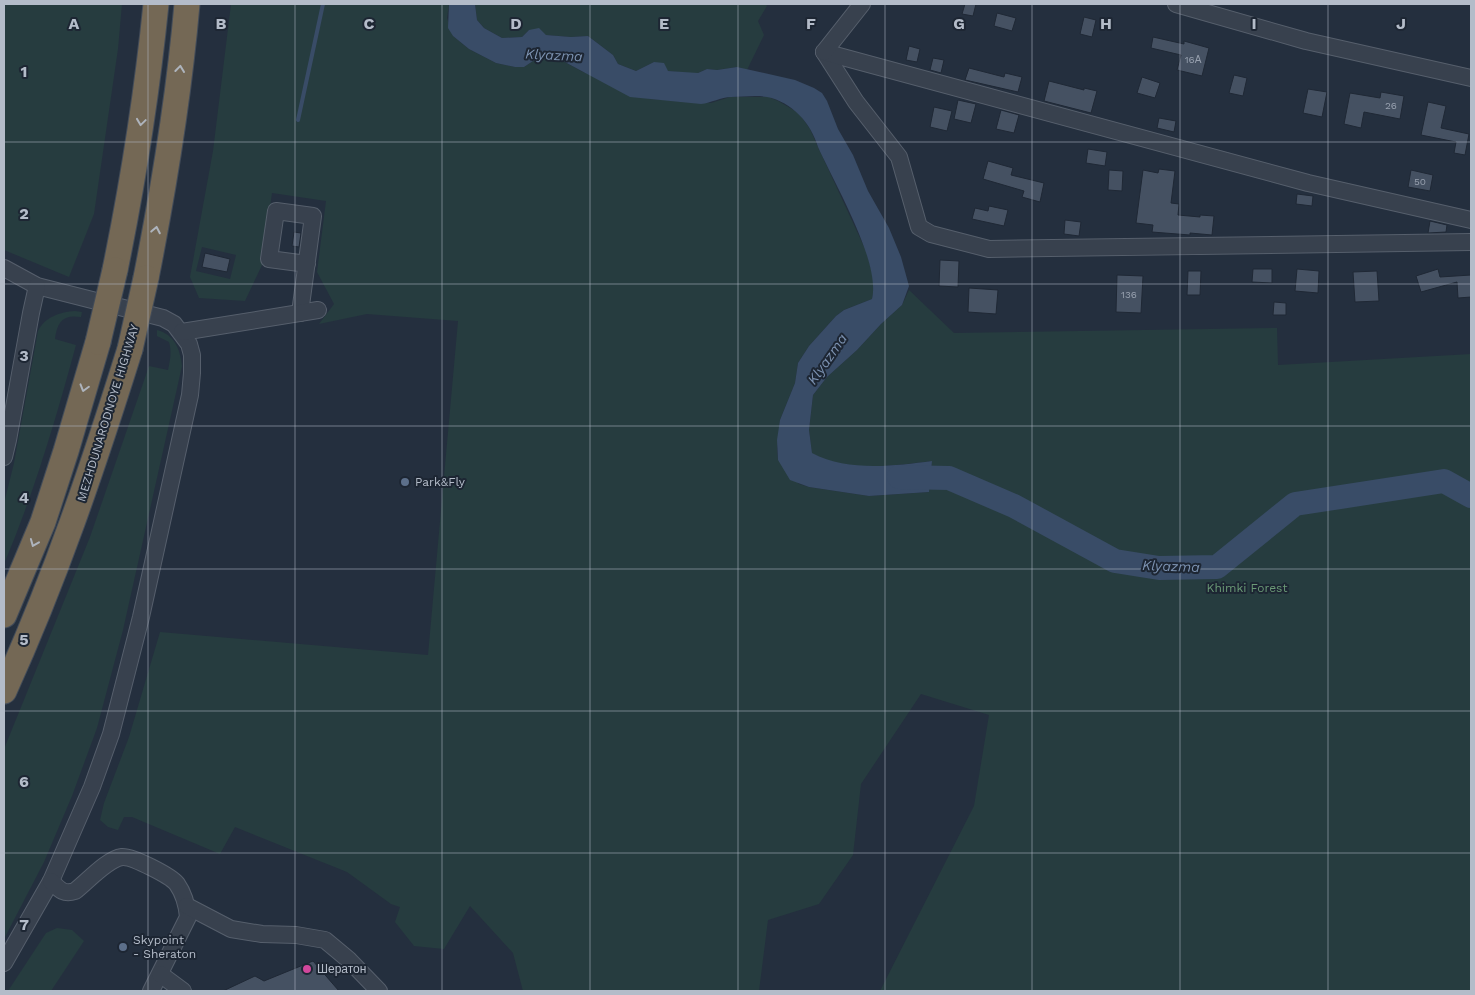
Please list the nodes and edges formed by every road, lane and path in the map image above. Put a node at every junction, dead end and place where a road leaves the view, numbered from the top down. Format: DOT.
graph roads {
  1 [pos="156,4"];
  2 [pos="187,4"];
  3 [pos="862,4"];
  4 [pos="1176,4"];
  5 [pos="824,52"];
  6 [pos="1471,78"];
  7 [pos="1471,220"];
  8 [pos="1471,242"];
  9 [pos="307,264"];
  10 [pos="4,268"];
  11 [pos="37,286"];
  12 [pos="318,310"];
  13 [pos="300,313"];
  14 [pos="182,332"];
  15 [pos="4,457"];
  16 [pos="4,615"];
  17 [pos="4,691"];
  18 [pos="51,881"];
  19 [pos="187,906"];
  20 [pos="4,963"];
  21 [pos="160,974"];
  22 [pos="151,991"];
  23 [pos="183,991"];
  24 [pos="379,991"];
  1 -- 16 [label="highway, one-way, bridge"];
  17 -- 2 [label="highway, MEZHDUNARODNOYE HIGHWAY, one-way, bridge"];
  3 -- 5 [label="street"];
  4 -- 6 [label="street"];
  5 -- 7 [label="street"];
  5 -- 8 [label="street"];
  9 -- 13 [label="street"];
  10 -- 11 [label="street"];
  11 -- 14 [label="street"];
  11 -- 15 [label="street"];
  12 -- 13 [label="street"];
  13 -- 14 [label="street"];
  14 -- 18 [label="street"];
  18 -- 19 [label="street"];
  18 -- 20 [label="street"];
  19 -- 21 [label="street"];
  19 -- 24 [label="street"];
  21 -- 22 [label="street"];
  21 -- 23 [label="street"];
}
